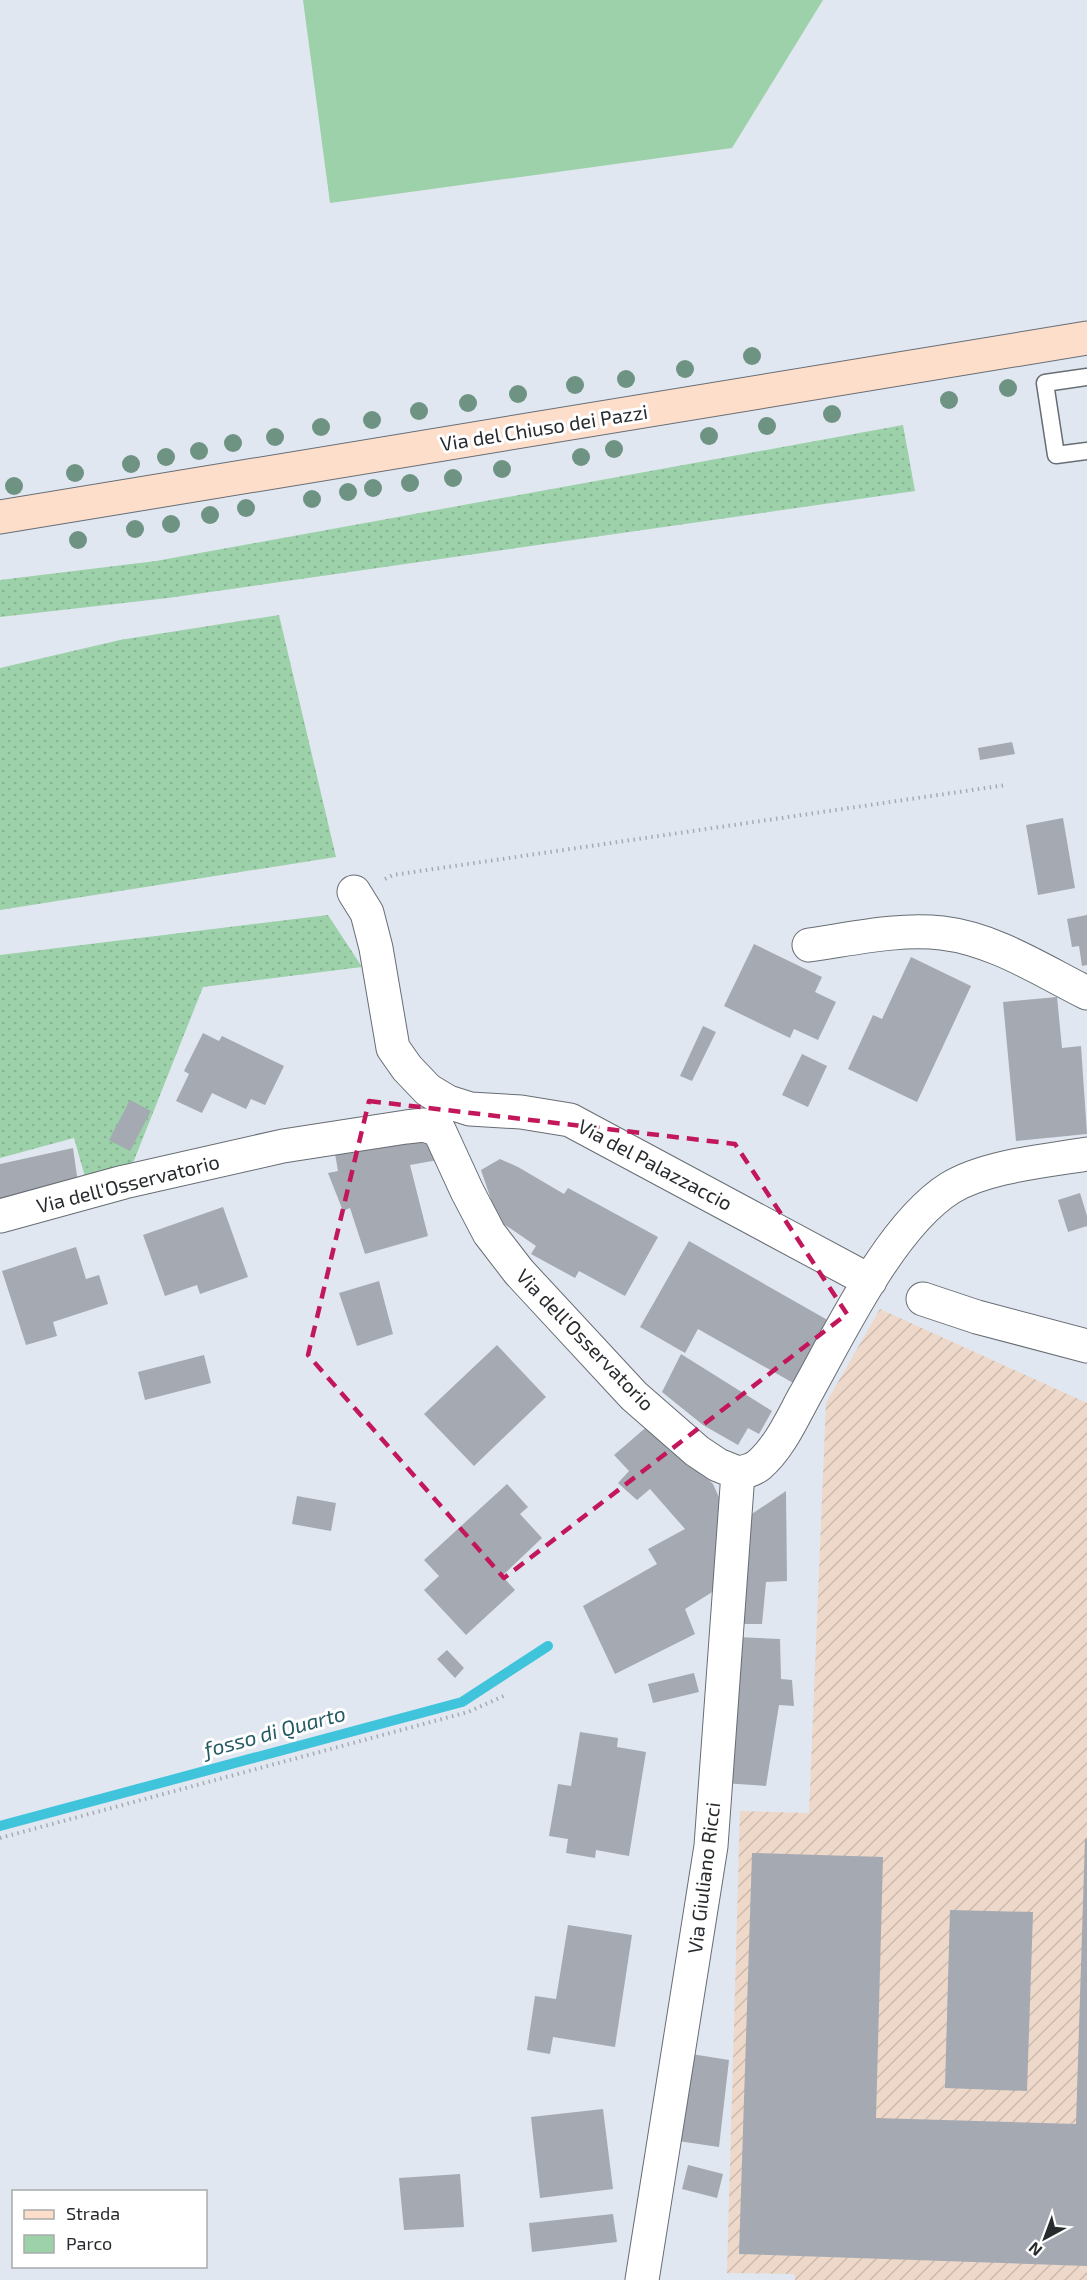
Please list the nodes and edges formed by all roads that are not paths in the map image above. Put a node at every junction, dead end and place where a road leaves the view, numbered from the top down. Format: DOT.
graph roads {
  1 [pos="1087,338"];
  2 [pos="1087,377"];
  3 [pos="1087,451"];
  4 [pos="0,517"];
  5 [pos="354,892"];
  6 [pos="809,945"];
  7 [pos="1087,993"];
  8 [pos="1087,1154"];
  9 [pos="0,1216"];
  10 [pos="870,1281"];
  11 [pos="923,1299"];
  12 [pos="1087,1346"];
  13 [pos="738,1473"];
  14 [pos="642,2280"];
  1 -- 4 [label="main road, Via del Chiuso dei Pazzi"];
  2 -- 3 [label="lane"];
  5 -- 10 [label="street, Via del Palazzaccio"];
  6 -- 7 [label="street"];
  8 -- 10 [label="street"];
  9 -- 13 [label="street, Via dell'Osservatorio"];
  10 -- 13 [label="street"];
  11 -- 12 [label="street"];
  13 -- 14 [label="street, Via Giuliano Ricci"];
}
